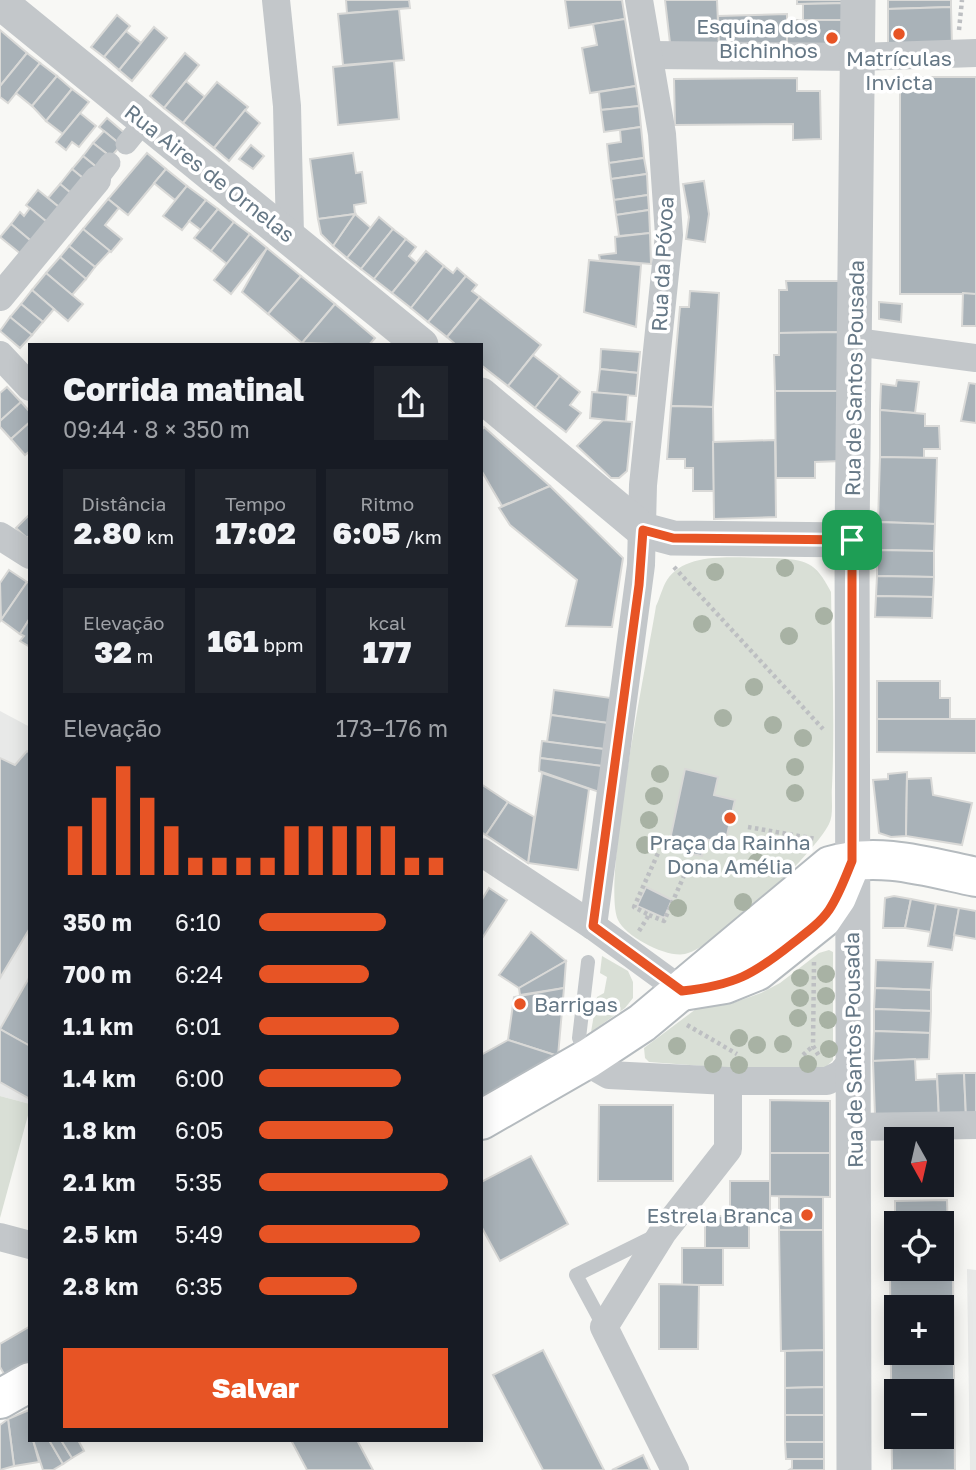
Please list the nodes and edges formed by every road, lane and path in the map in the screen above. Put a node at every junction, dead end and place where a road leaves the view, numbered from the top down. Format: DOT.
graph roads {
  1 [pos="276,0"];
  2 [pos="639,0"];
  3 [pos="858,0"];
  4 [pos="0,2"];
  5 [pos="976,53"];
  6 [pos="650,55"];
  7 [pos="858,57"];
  8 [pos="104,171"];
  9 [pos="290,235"];
  10 [pos="0,298"];
  11 [pos="856,342"];
  12 [pos="419,343"];
  13 [pos="0,355"];
  14 [pos="976,358"];
  15 [pos="28,385"];
  16 [pos="483,397"];
  17 [pos="643,530"];
  18 [pos="0,536"];
  19 [pos="852,540"];
  20 [pos="28,554"];
  21 [pos="674,567"];
  22 [pos="826,733"];
  23 [pos="748,827"];
  24 [pos="659,851"];
  25 [pos="837,852"];
  26 [pos="483,853"];
  27 [pos="687,869"];
  28 [pos="976,877"];
  29 [pos="649,915"];
  30 [pos="593,926"];
  31 [pos="634,937"];
  32 [pos="811,958"];
  33 [pos="588,962"];
  34 [pos="681,1006"];
  35 [pos="813,1046"];
  36 [pos="744,1056"];
  37 [pos="589,1058"];
  38 [pos="794,1059"];
  39 [pos="839,1064"];
  40 [pos="728,1081"];
  41 [pos="483,1119"];
  42 [pos="976,1125"];
  43 [pos="853,1127"];
  44 [pos="663,1233"];
  45 [pos="0,1237"];
  46 [pos="28,1244"];
  47 [pos="604,1327"];
  48 [pos="28,1383"];
  49 [pos="0,1399"];
  50 [pos="675,1470"];
  51 [pos="854,1470"];
  1 -- 9 [label="street"];
  2 -- 6 [label="street, Rua da Póvoa"];
  3 -- 7 [label="street, Rua de Santos Pousada"];
  4 -- 9 [label="street, Rua Aires de Ornelas"];
  5 -- 7 [label="street"];
  6 -- 7 [label="street"];
  6 -- 17 [label="street, Rua da Póvoa"];
  7 -- 11 [label="street, Rua de Santos Pousada"];
  8 -- 10 [label="street"];
  9 -- 12 [label="street, Rua Aires de Ornelas"];
  11 -- 14 [label="street"];
  11 -- 19 [label="street, Rua de Santos Pousada"];
  13 -- 15 [label="street"];
  16 -- 17 [label="street"];
  17 -- 19 [label="street"];
  17 -- 30 [label="street"];
  18 -- 20 [label="street"];
  19 -- 25 [label="street, Rua de Santos Pousada"];
  21 -- 22 [label="path"];
  23 -- 25 [label="path"];
  24 -- 29 [label="path"];
  25 -- 28 [label="main road"];
  25 -- 34 [label="main road"];
  25 -- 39 [label="street, Rua de Santos Pousada"];
  26 -- 30 [label="street"];
  27 -- 29 [label="path"];
  29 -- 31 [label="path"];
  30 -- 34 [label="street"];
  32 -- 35 [label="path"];
  33 -- 37 [label="lane"];
  34 -- 36 [label="path"];
  34 -- 37 [label="main road"];
  35 -- 38 [label="path"];
  35 -- 39 [label="path"];
  37 -- 40 [label="street"];
  37 -- 41 [label="main road"];
  39 -- 40 [label="street"];
  39 -- 43 [label="street, Rua de Santos Pousada"];
  40 -- 44 [label="street"];
  42 -- 43 [label="street"];
  43 -- 51 [label="street, Rua de Santos Pousada"];
  44 -- 47 [label="street"];
  44 -- 47 [label="lane"];
  45 -- 46 [label="street"];
  47 -- 50 [label="street"];
  48 -- 49 [label="main road"];
}
